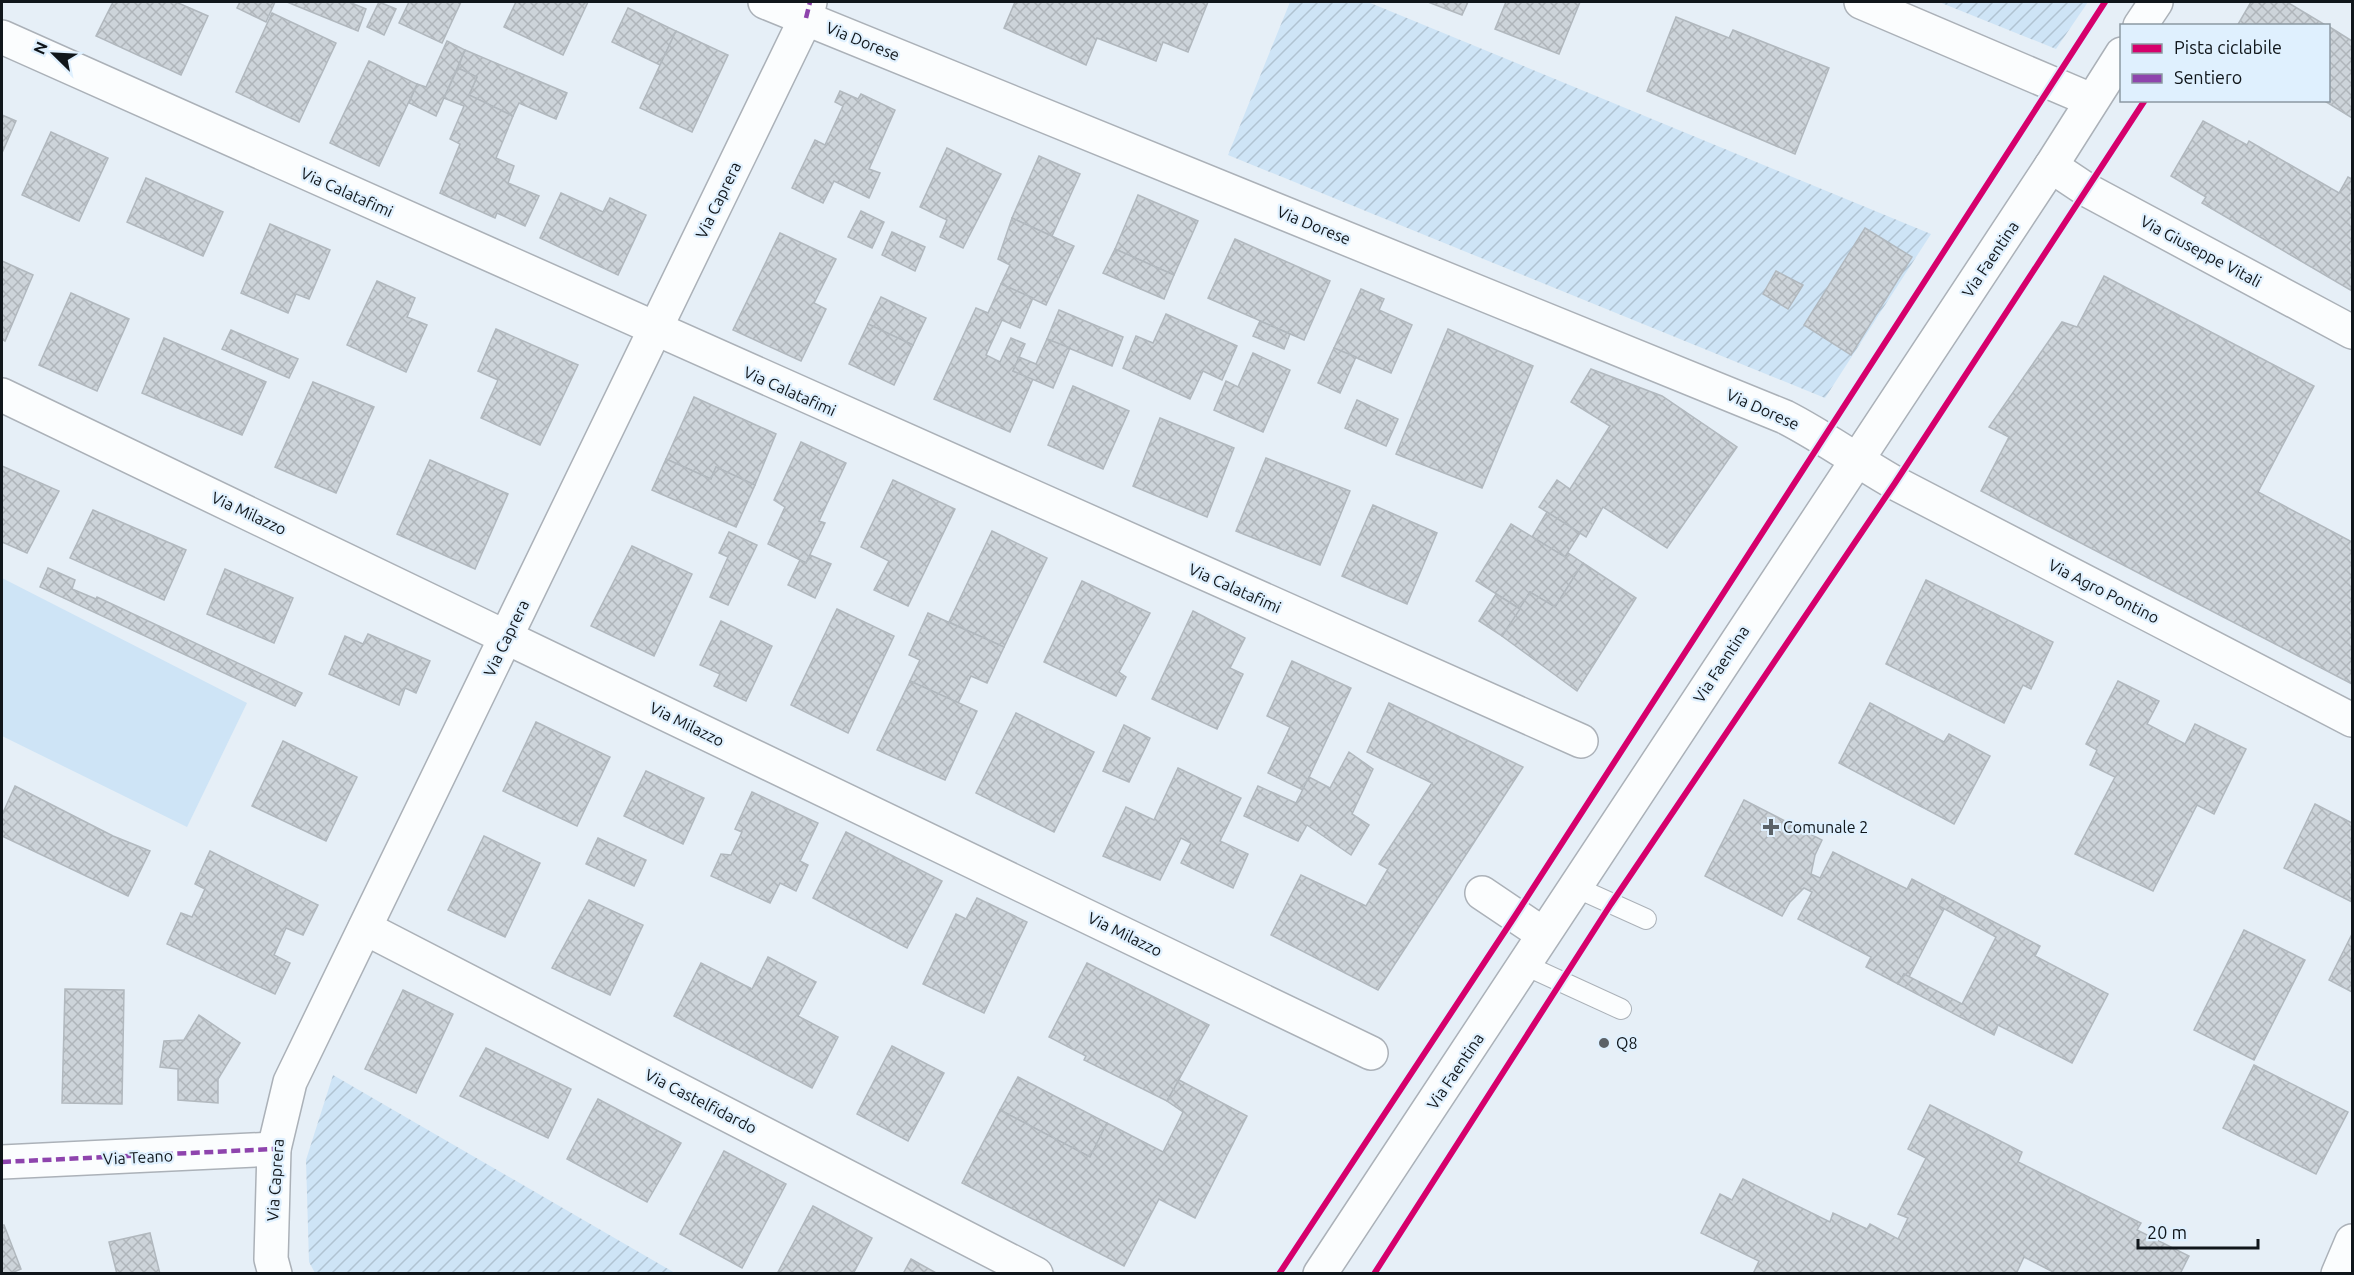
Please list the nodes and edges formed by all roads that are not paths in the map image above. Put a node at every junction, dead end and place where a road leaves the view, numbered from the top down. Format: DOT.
graph roads {
  1 [pos="765,2"];
  2 [pos="1861,2"];
  3 [pos="2156,2"];
  4 [pos="808,10"];
  5 [pos="2141,24"];
  6 [pos="2,37"];
  7 [pos="2120,56"];
  8 [pos="2091,100"];
  9 [pos="2051,166"];
  10 [pos="656,330"];
  11 [pos="2352,332"];
  12 [pos="2,396"];
  13 [pos="1856,460"];
  14 [pos="507,637"];
  15 [pos="2352,720"];
  16 [pos="1581,741"];
  17 [pos="1575,887"];
  18 [pos="1482,894"];
  19 [pos="1646,920"];
  20 [pos="365,928"];
  21 [pos="1543,934"];
  22 [pos="1526,965"];
  23 [pos="1621,1009"];
  24 [pos="1371,1053"];
  25 [pos="274,1149"];
  26 [pos="2,1162"];
  27 [pos="2352,1241"];
  28 [pos="275,1274"];
  29 [pos="1036,1274"];
  30 [pos="1320,1274"];
  31 [pos="2338,1274"];
  1 -- 4 [label="street, Via Dorese"];
  2 -- 8 [label="street"];
  3 -- 5 [label="street"];
  4 -- 10 [label="street, Via Caprera"];
  4 -- 13 [label="street, Via Dorese"];
  6 -- 10 [label="street, Via Calatafimi"];
  7 -- 8 [label="street, Via Faentina"];
  8 -- 9 [label="street, Via Faentina"];
  9 -- 11 [label="street, Via Giuseppe Vitali"];
  9 -- 13 [label="street, Via Faentina"];
  10 -- 14 [label="street, Via Caprera"];
  10 -- 16 [label="street, Via Calatafimi"];
  12 -- 14 [label="street, Via Milazzo"];
  13 -- 15 [label="street, Via Agro Pontino"];
  13 -- 17 [label="street, Via Faentina"];
  14 -- 20 [label="street, Via Caprera"];
  14 -- 24 [label="street, Via Milazzo"];
  17 -- 19 [label="lane"];
  17 -- 21 [label="street, Via Faentina"];
  18 -- 21 [label="street"];
  20 -- 25 [label="street, Via Caprera"];
  20 -- 29 [label="street, Via Castelfidardo"];
  21 -- 22 [label="street, Via Faentina"];
  22 -- 23 [label="lane"];
  22 -- 30 [label="street, Via Faentina"];
  25 -- 26 [label="street, Via Teano"];
  25 -- 28 [label="street, Via Caprera"];
  27 -- 31 [label="street"];
}
